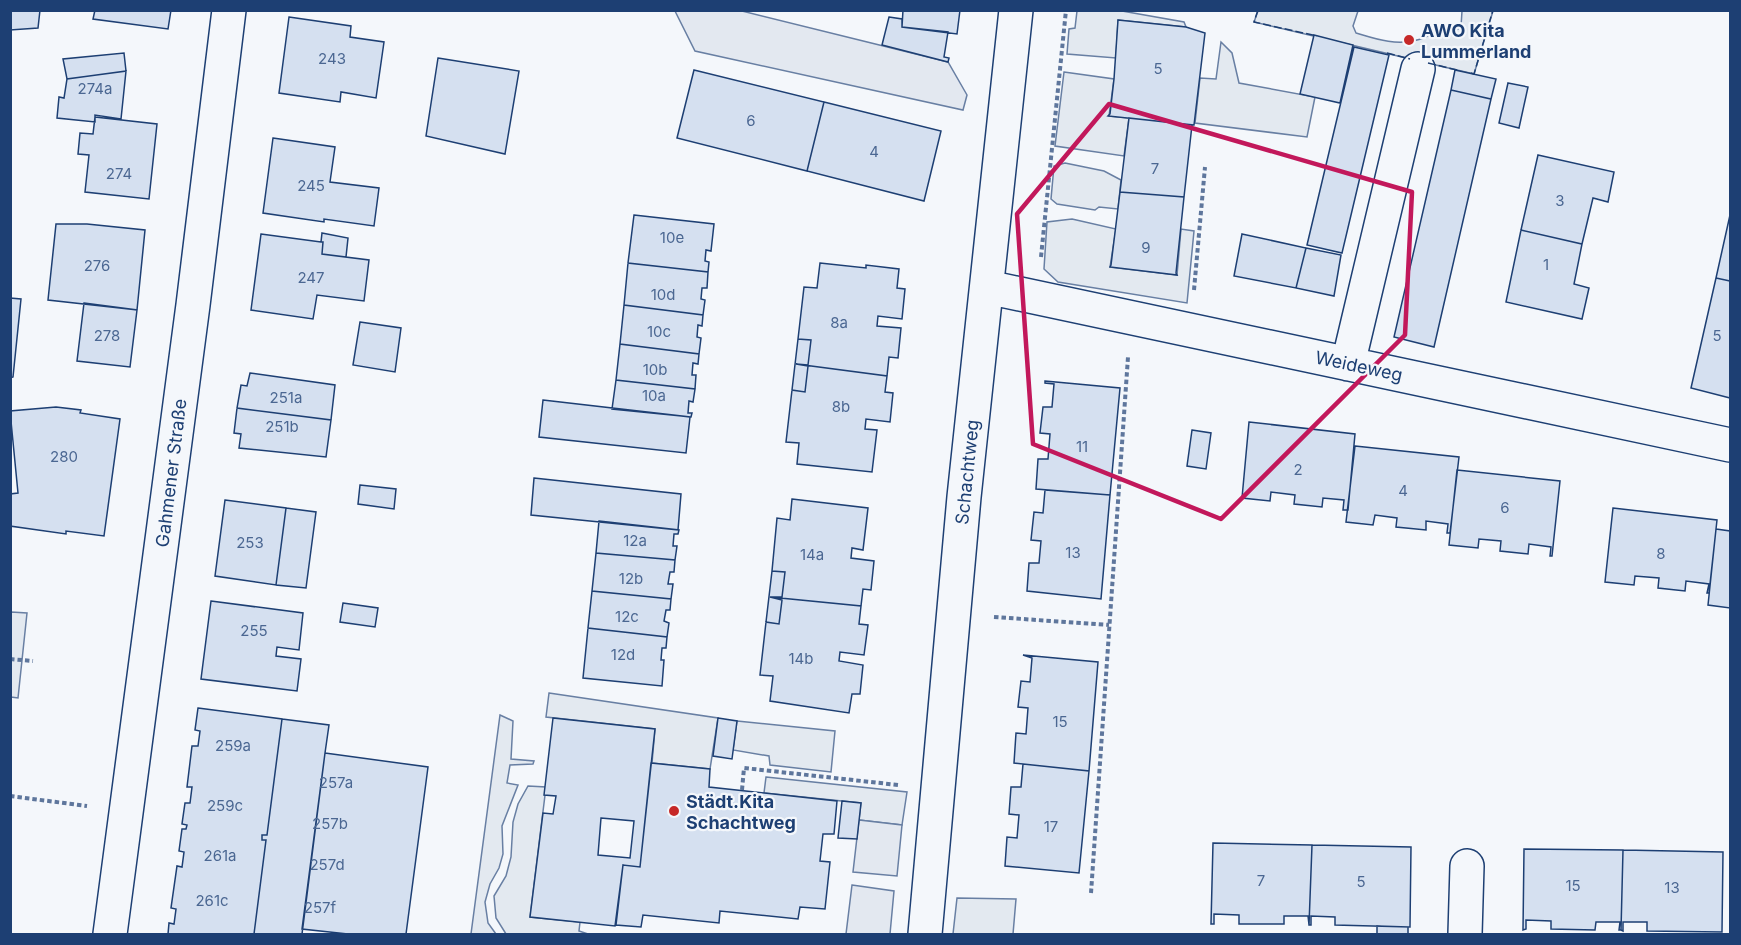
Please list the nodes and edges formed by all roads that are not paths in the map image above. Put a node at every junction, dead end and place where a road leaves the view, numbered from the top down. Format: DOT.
graph roads {
  1 [pos="229,10"];
  2 [pos="1017,10"];
  3 [pos="1418,69"];
  4 [pos="987,287"];
  5 [pos="1348,364"];
  6 [pos="1731,445"];
  7 [pos="1467,866"];
  8 [pos="110,934"];
  9 [pos="925,934"];
  10 [pos="1465,934"];
  1 -- 8 [label="street, Gahmener Straße"];
  2 -- 4 [label="street, Schachtweg"];
  3 -- 5 [label="street"];
  4 -- 5 [label="street, Weideweg"];
  4 -- 9 [label="street, Schachtweg"];
  5 -- 6 [label="street, Weideweg"];
  7 -- 10 [label="street"];
}
